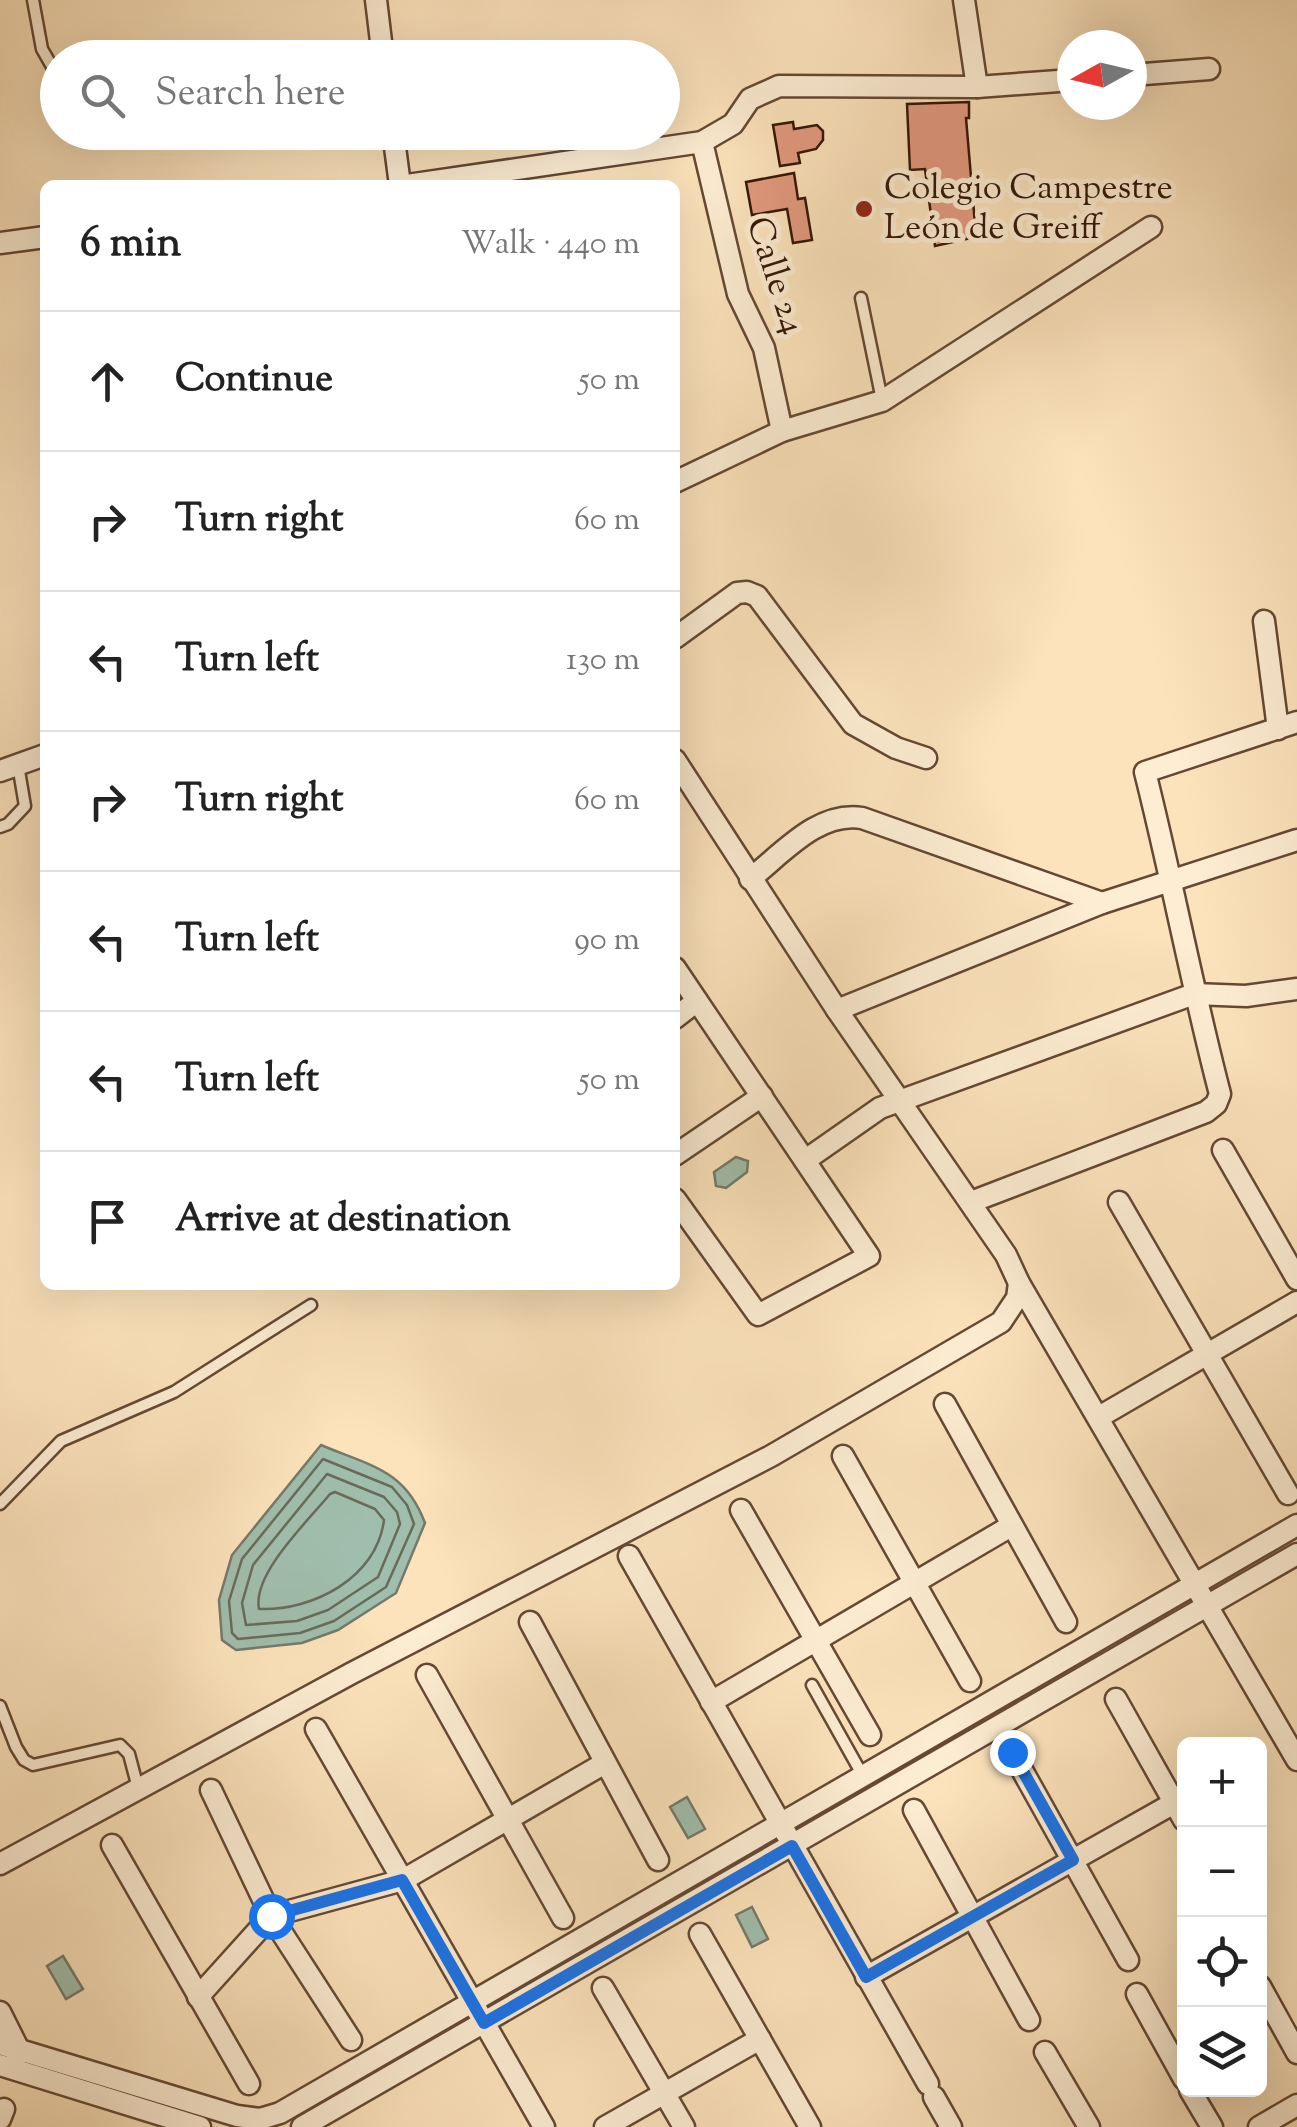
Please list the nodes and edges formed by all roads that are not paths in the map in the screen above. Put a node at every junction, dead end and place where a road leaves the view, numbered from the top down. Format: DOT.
graph roads {
  1 [pos="33,0"];
  2 [pos="376,0"];
  3 [pos="964,0"];
  4 [pos="40,40"];
  5 [pos="382,40"];
  6 [pos="1209,69"];
  7 [pos="1147,74"];
  8 [pos="1057,81"];
  9 [pos="977,87"];
  10 [pos="702,142"];
  11 [pos="680,145"];
  12 [pos="396,150"];
  13 [pos="646,150"];
  14 [pos="402,180"];
  15 [pos="438,180"];
  16 [pos="1151,227"];
  17 [pos="40,238"];
  18 [pos="0,243"];
  19 [pos="862,298"];
  20 [pos="882,401"];
  21 [pos="782,431"];
  22 [pos="680,480"];
  23 [pos="1264,621"];
  24 [pos="680,635"];
  25 [pos="1287,725"];
  26 [pos="40,757"];
  27 [pos="926,758"];
  28 [pos="9,768"];
  29 [pos="680,768"];
  30 [pos="0,827"];
  31 [pos="1297,840"];
  32 [pos="750,879"];
  33 [pos="1172,881"];
  34 [pos="1102,903"];
  35 [pos="680,975"];
  36 [pos="1297,989"];
  37 [pos="1194,994"];
  38 [pos="698,1001"];
  39 [pos="837,1010"];
  40 [pos="680,1014"];
  41 [pos="762,1096"];
  42 [pos="902,1102"];
  43 [pos="1223,1150"];
  44 [pos="680,1152"];
  45 [pos="807,1159"];
  46 [pos="971,1202"];
  47 [pos="1119,1202"];
  48 [pos="680,1206"];
  49 [pos="1297,1279"];
  50 [pos="1019,1284"];
  51 [pos="1297,1302"];
  52 [pos="311,1305"];
  53 [pos="1207,1354"];
  54 [pos="945,1404"];
  55 [pos="1099,1417"];
  56 [pos="843,1456"];
  57 [pos="1288,1494"];
  58 [pos="0,1504"];
  59 [pos="741,1510"];
  60 [pos="1297,1525"];
  61 [pos="1011,1526"];
  62 [pos="1297,1554"];
  63 [pos="629,1556"];
  64 [pos="915,1581"];
  65 [pos="1196,1584"];
  66 [pos="1208,1605"];
  67 [pos="530,1622"];
  68 [pos="1066,1622"];
  69 [pos="815,1640"];
  70 [pos="427,1675"];
  71 [pos="970,1682"];
  72 [pos="812,1685"];
  73 [pos="1116,1698"];
  74 [pos="711,1702"];
  75 [pos="0,1706"];
  76 [pos="316,1729"];
  77 [pos="870,1735"];
  78 [pos="1291,1737"];
  79 [pos="1012,1752"];
  80 [pos="1297,1760"];
  81 [pos="605,1764"];
  82 [pos="864,1777"];
  83 [pos="139,1789"];
  84 [pos="212,1790"];
  85 [pos="1177,1807"];
  86 [pos="914,1810"];
  87 [pos="1177,1813"];
  88 [pos="508,1817"];
  89 [pos="780,1824"];
  90 [pos="112,1845"];
  91 [pos="792,1846"];
  92 [pos="658,1860"];
  93 [pos="1073,1860"];
  94 [pos="0,1864"];
  95 [pos="402,1880"];
  96 [pos="271,1916"];
  97 [pos="975,1917"];
  98 [pos="563,1918"];
  99 [pos="700,1934"];
  100 [pos="582,1940"];
  101 [pos="594,1960"];
  102 [pos="1128,1960"];
  103 [pos="866,1977"];
  104 [pos="603,1988"];
  105 [pos="1137,1994"];
  106 [pos="198,1997"];
  107 [pos="1267,1999"];
  108 [pos="472,2004"];
  109 [pos="0,2012"];
  110 [pos="1029,2020"];
  111 [pos="484,2023"];
  112 [pos="760,2039"];
  113 [pos="351,2040"];
  114 [pos="1045,2052"];
  115 [pos="1297,2053"];
  116 [pos="9,2056"];
  117 [pos="368,2063"];
  118 [pos="1177,2066"];
  119 [pos="380,2082"];
  120 [pos="250,2084"];
  121 [pos="664,2094"];
  122 [pos="1194,2097"];
  123 [pos="1297,2105"];
  124 [pos="200,2127"];
  125 [pos="302,2127"];
  126 [pos="544,2127"];
  127 [pos="606,2127"];
  128 [pos="684,2127"];
  129 [pos="810,2127"];
  130 [pos="950,2127"];
  131 [pos="1090,2127"];
  132 [pos="1212,2127"];
  133 [pos="1258,2127"];
  1 -- 4 [label="lane"];
  2 -- 5 [label="street"];
  3 -- 9 [label="street"];
  6 -- 7 [label="street"];
  8 -- 9 [label="street"];
  9 -- 10 [label="street"];
  10 -- 11 [label="street"];
  10 -- 21 [label="street, Calle 24"];
  12 -- 14 [label="street"];
  13 -- 15 [label="street"];
  16 -- 20 [label="street"];
  17 -- 18 [label="street"];
  19 -- 20 [label="lane"];
  20 -- 21 [label="street"];
  21 -- 22 [label="street"];
  23 -- 25 [label="street"];
  24 -- 27 [label="street"];
  25 -- 33 [label="street"];
  26 -- 28 [label="street"];
  28 -- 30 [label="lane"];
  29 -- 32 [label="street"];
  31 -- 33 [label="street"];
  32 -- 34 [label="street"];
  32 -- 39 [label="street"];
  33 -- 34 [label="street"];
  33 -- 37 [label="street"];
  34 -- 39 [label="street"];
  35 -- 38 [label="street"];
  36 -- 37 [label="street"];
  37 -- 42 [label="street"];
  37 -- 46 [label="street"];
  38 -- 40 [label="street"];
  38 -- 41 [label="street"];
  39 -- 42 [label="street"];
  41 -- 44 [label="street"];
  41 -- 45 [label="street"];
  42 -- 45 [label="street"];
  42 -- 46 [label="street"];
  43 -- 49 [label="street"];
  45 -- 48 [label="street"];
  46 -- 50 [label="street"];
  47 -- 53 [label="street"];
  50 -- 55 [label="street"];
  50 -- 83 [label="street"];
  51 -- 53 [label="street"];
  52 -- 58 [label="lane"];
  53 -- 55 [label="street"];
  53 -- 57 [label="street"];
  54 -- 61 [label="street"];
  55 -- 65 [label="street"];
  56 -- 64 [label="street"];
  59 -- 69 [label="street"];
  60 -- 65 [label="street"];
  61 -- 64 [label="street"];
  61 -- 68 [label="street"];
  62 -- 66 [label="street"];
  63 -- 74 [label="street"];
  64 -- 69 [label="street"];
  64 -- 71 [label="street"];
  65 -- 66 [label="street"];
  65 -- 82 [label="street"];
  66 -- 78 [label="street"];
  66 -- 91 [label="street"];
  67 -- 81 [label="street"];
  69 -- 74 [label="street"];
  69 -- 77 [label="street"];
  70 -- 88 [label="street"];
  72 -- 82 [label="lane"];
  73 -- 85 [label="street"];
  74 -- 89 [label="street"];
  75 -- 83 [label="lane"];
  76 -- 95 [label="street"];
  78 -- 80 [label="street"];
  79 -- 93 [label="street"];
  81 -- 88 [label="street"];
  81 -- 92 [label="street"];
  82 -- 89 [label="street"];
  83 -- 94 [label="street"];
  84 -- 96 [label="street"];
  86 -- 97 [label="street"];
  87 -- 93 [label="street"];
  88 -- 95 [label="street"];
  88 -- 98 [label="street"];
  89 -- 91 [label="street"];
  89 -- 100 [label="street"];
  90 -- 106 [label="street"];
  91 -- 101 [label="street"];
  91 -- 103 [label="street"];
  93 -- 97 [label="street"];
  93 -- 102 [label="street"];
  95 -- 96 [label="street"];
  95 -- 108 [label="street"];
  96 -- 106 [label="street"];
  96 -- 113 [label="street"];
  97 -- 103 [label="street"];
  97 -- 110 [label="street"];
  99 -- 112 [label="street"];
  100 -- 101 [label="street"];
  100 -- 108 [label="street"];
  101 -- 111 [label="street"];
  103 -- 130 [label="street"];
  104 -- 121 [label="street"];
  105 -- 118 [label="street"];
  106 -- 120 [label="street"];
  107 -- 115 [label="street"];
  108 -- 111 [label="street"];
  108 -- 117 [label="street"];
  109 -- 116 [label="street"];
  111 -- 119 [label="street"];
  111 -- 126 [label="street"];
  112 -- 121 [label="street"];
  112 -- 129 [label="street"];
  114 -- 131 [label="street"];
  116 -- 117 [label="street"];
  116 -- 124 [label="street"];
  117 -- 119 [label="street"];
  119 -- 125 [label="street"];
  121 -- 127 [label="street"];
  121 -- 128 [label="street"];
  122 -- 132 [label="street"];
  123 -- 133 [label="street"];
}
